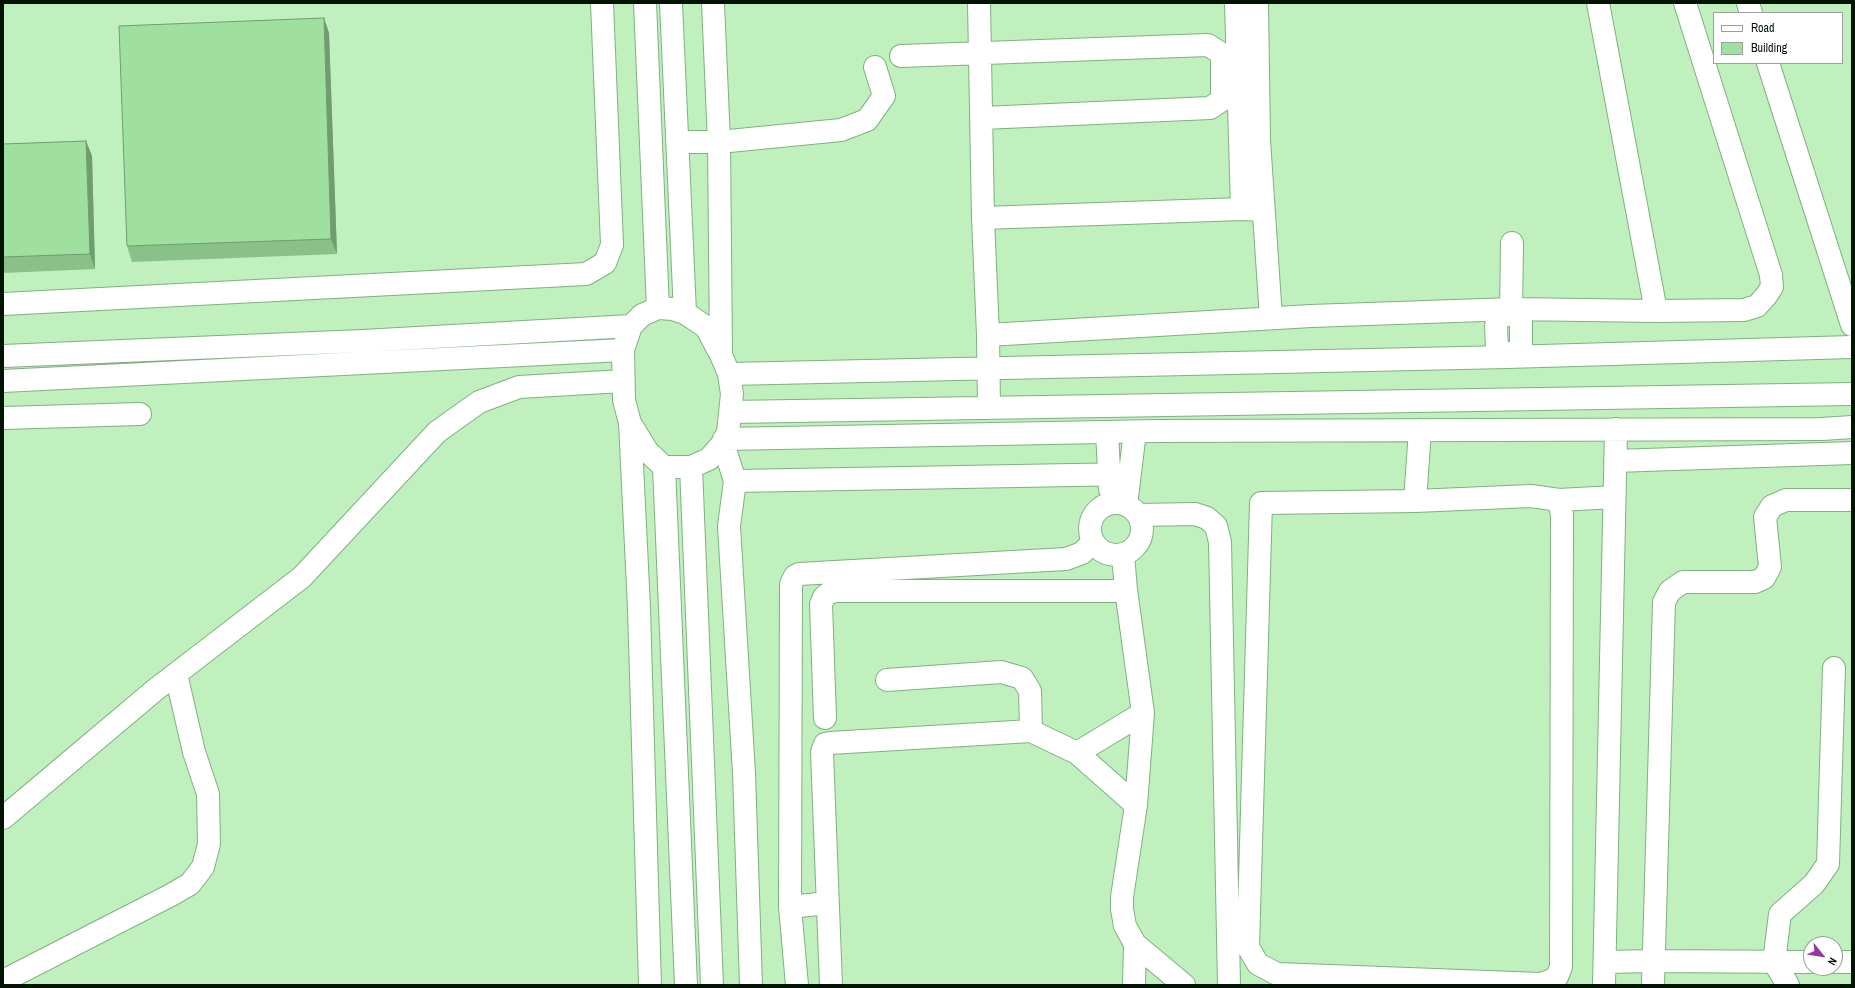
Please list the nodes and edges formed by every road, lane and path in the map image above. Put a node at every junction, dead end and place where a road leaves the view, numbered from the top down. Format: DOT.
graph roads {
  1 [pos="602,3"];
  2 [pos="645,3"];
  3 [pos="671,3"];
  4 [pos="712,3"];
  5 [pos="979,3"];
  6 [pos="1236,3"];
  7 [pos="1257,3"];
  8 [pos="1598,3"];
  9 [pos="1685,3"];
  10 [pos="981,53"];
  11 [pos="901,56"];
  12 [pos="1768,64"];
  13 [pos="875,67"];
  14 [pos="982,118"];
  15 [pos="678,142"];
  16 [pos="719,142"];
  17 [pos="1252,209"];
  18 [pos="983,218"];
  19 [pos="1512,243"];
  20 [pos="3,304"];
  21 [pos="658,308"];
  22 [pos="1511,311"];
  23 [pos="1656,311"];
  24 [pos="685,313"];
  25 [pos="1271,318"];
  26 [pos="1851,321"];
  27 [pos="631,326"];
  28 [pos="988,335"];
  29 [pos="1852,347"];
  30 [pos="623,350"];
  31 [pos="3,356"];
  32 [pos="1507,356"];
  33 [pos="725,365"];
  34 [pos="988,370"];
  35 [pos="623,380"];
  36 [pos="3,381"];
  37 [pos="1852,394"];
  38 [pos="1450,400"];
  39 [pos="989,408"];
  40 [pos="731,412"];
  41 [pos="140,414"];
  42 [pos="3,418"];
  43 [pos="630,423"];
  44 [pos="1852,427"];
  45 [pos="1420,430"];
  46 [pos="1447,430"];
  47 [pos="1616,430"];
  48 [pos="1107,432"];
  49 [pos="1135,432"];
  50 [pos="723,441"];
  51 [pos="1852,453"];
  52 [pos="1615,461"];
  53 [pos="664,467"];
  54 [pos="691,467"];
  55 [pos="1120,474"];
  56 [pos="735,481"];
  57 [pos="1614,497"];
  58 [pos="1559,500"];
  59 [pos="1852,500"];
  60 [pos="1415,501"];
  61 [pos="1125,508"];
  62 [pos="1093,542"];
  63 [pos="1123,555"];
  64 [pos="1126,590"];
  65 [pos="1834,668"];
  66 [pos="176,674"];
  67 [pos="887,680"];
  68 [pos="1143,713"];
  69 [pos="825,718"];
  70 [pos="1031,731"];
  71 [pos="1077,753"];
  72 [pos="1136,805"];
  73 [pos="4,814"];
  74 [pos="827,903"];
  75 [pos="790,907"];
  76 [pos="1135,944"];
  77 [pos="1653,961"];
  78 [pos="1605,962"];
  79 [pos="1774,962"];
  80 [pos="1803,962"];
  81 [pos="3,981"];
  82 [pos="650,985"];
  83 [pos="686,985"];
  84 [pos="712,985"];
  85 [pos="751,985"];
  86 [pos="797,985"];
  87 [pos="831,985"];
  88 [pos="1134,985"];
  89 [pos="1184,985"];
  90 [pos="1229,985"];
  91 [pos="1604,985"];
  92 [pos="1653,985"];
  93 [pos="1788,985"];
  1 -- 20 [label="street"];
  2 -- 21 [label="street"];
  3 -- 15 [label="street"];
  4 -- 16 [label="street"];
  5 -- 10 [label="street"];
  6 -- 17 [label="street"];
  7 -- 17 [label="street"];
  8 -- 23 [label="street"];
  9 -- 23 [label="street"];
  10 -- 11 [label="street"];
  10 -- 14 [label="street"];
  10 -- 14 [label="street"];
  12 -- 26 [label="street"];
  13 -- 16 [label="street"];
  14 -- 18 [label="street"];
  15 -- 16 [label="street"];
  15 -- 24 [label="street"];
  16 -- 33 [label="street"];
  17 -- 18 [label="street"];
  17 -- 25 [label="street"];
  18 -- 28 [label="street"];
  19 -- 22 [label="street"];
  21 -- 24 [label="street"];
  21 -- 27 [label="street"];
  22 -- 23 [label="street"];
  22 -- 25 [label="street"];
  22 -- 32 [label="street"];
  24 -- 33 [label="street"];
  25 -- 28 [label="street"];
  27 -- 30 [label="street"];
  27 -- 31 [label="street"];
  28 -- 34 [label="street"];
  29 -- 32 [label="street"];
  30 -- 35 [label="street"];
  30 -- 36 [label="street"];
  32 -- 34 [label="street"];
  33 -- 34 [label="street"];
  33 -- 40 [label="street"];
  34 -- 39 [label="street"];
  35 -- 43 [label="street"];
  35 -- 66 [label="street"];
  37 -- 38 [label="street"];
  38 -- 39 [label="street"];
  38 -- 46 [label="street"];
  39 -- 40 [label="street"];
  40 -- 50 [label="street"];
  41 -- 42 [label="street"];
  43 -- 53 [label="street"];
  43 -- 82 [label="street"];
  44 -- 47 [label="street"];
  45 -- 46 [label="street"];
  45 -- 49 [label="street"];
  45 -- 60 [label="street"];
  46 -- 47 [label="street"];
  47 -- 52 [label="street"];
  48 -- 49 [label="street"];
  48 -- 50 [label="street"];
  48 -- 55 [label="street"];
  49 -- 55 [label="street"];
  50 -- 54 [label="street"];
  50 -- 56 [label="street"];
  51 -- 52 [label="street"];
  52 -- 57 [label="street"];
  53 -- 54 [label="street"];
  53 -- 83 [label="street"];
  54 -- 84 [label="street"];
  55 -- 56 [label="street"];
  55 -- 61 [label="street"];
  56 -- 85 [label="street"];
  57 -- 58 [label="street"];
  57 -- 78 [label="street"];
  58 -- 60 [label="street"];
  58 -- 60 [label="street"];
  59 -- 77 [label="street"];
  61 -- 62 [label="street"];
  61 -- 63 [label="street"];
  61 -- 90 [label="street"];
  62 -- 63 [label="street"];
  62 -- 75 [label="street"];
  63 -- 64 [label="street"];
  64 -- 68 [label="street"];
  64 -- 69 [label="street"];
  65 -- 79 [label="street"];
  66 -- 73 [label="street"];
  66 -- 81 [label="street"];
  67 -- 70 [label="street"];
  68 -- 71 [label="street"];
  68 -- 72 [label="street"];
  70 -- 71 [label="street"];
  70 -- 74 [label="street"];
  71 -- 72 [label="street"];
  72 -- 76 [label="street"];
  74 -- 75 [label="street"];
  74 -- 87 [label="street"];
  75 -- 86 [label="street"];
  76 -- 88 [label="street"];
  76 -- 89 [label="street"];
  77 -- 78 [label="street"];
  77 -- 79 [label="street"];
  77 -- 92 [label="street"];
  78 -- 91 [label="street"];
  79 -- 80 [label="street"];
  79 -- 93 [label="street"];
}
